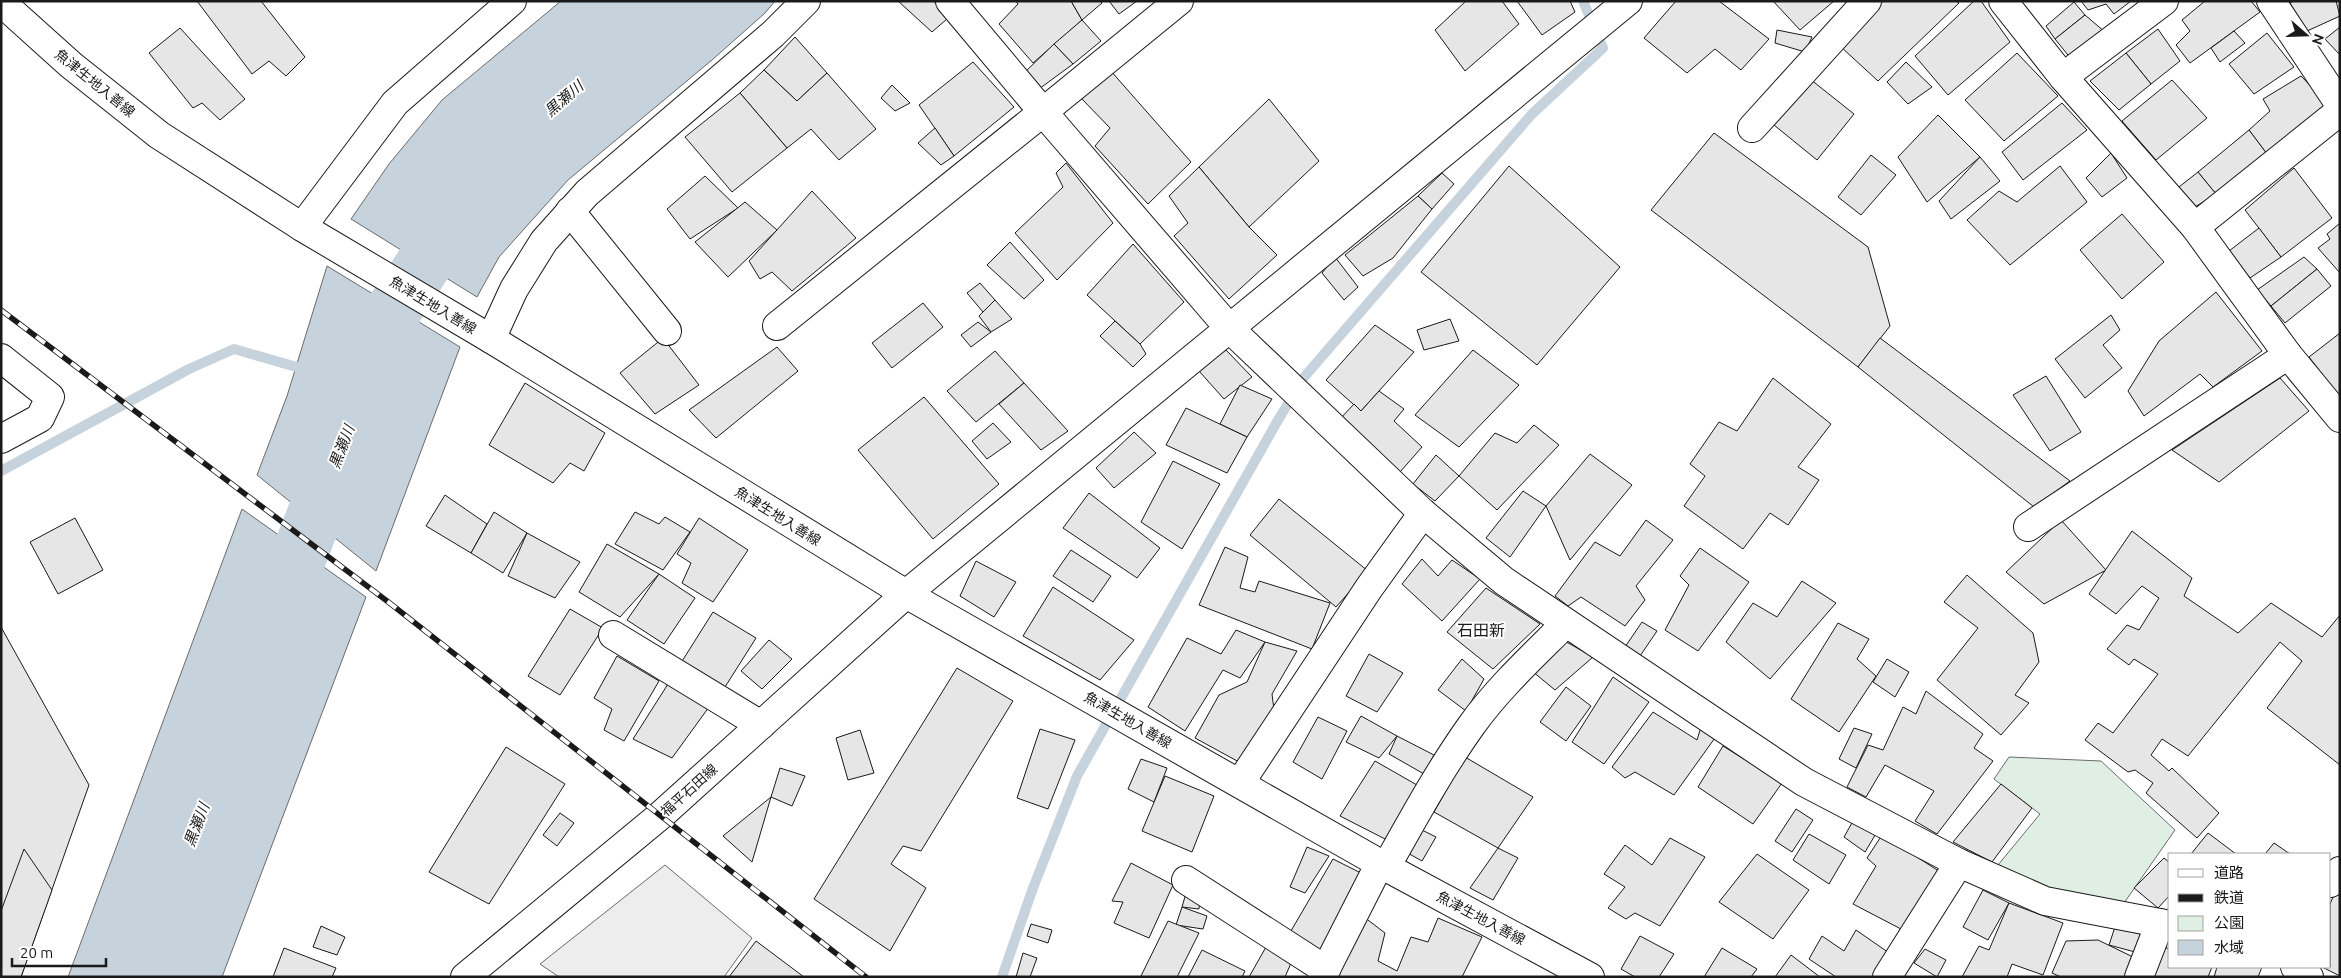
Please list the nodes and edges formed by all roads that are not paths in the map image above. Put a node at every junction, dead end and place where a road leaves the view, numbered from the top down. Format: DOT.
graph roads {
  1 [pos="512,1"];
  2 [pos="806,1"];
  3 [pos="950,1"];
  4 [pos="1179,1"];
  5 [pos="1628,1"];
  6 [pos="1867,1"];
  7 [pos="2003,1"];
  8 [pos="2164,1"];
  9 [pos="2271,1"];
  10 [pos="1,2"];
  11 [pos="2063,77"];
  12 [pos="2340,105"];
  13 [pos="2340,111"];
  14 [pos="1043,112"];
  15 [pos="1752,128"];
  16 [pos="570,212"];
  17 [pos="302,227"];
  18 [pos="2195,227"];
  19 [pos="777,326"];
  20 [pos="1229,328"];
  21 [pos="667,331"];
  22 [pos="484,335"];
  23 [pos="2288,355"];
  24 [pos="1,358"];
  25 [pos="2340,418"];
  26 [pos="1,440"];
  27 [pos="1423,513"];
  28 [pos="2028,526"];
  29 [pos="906,594"];
  30 [pos="1566,623"];
  31 [pos="613,635"];
  32 [pos="761,725"];
  33 [pos="1240,783"];
  34 [pos="1958,864"];
  35 [pos="1383,865"];
  36 [pos="2340,871"];
  37 [pos="1186,880"];
  38 [pos="2331,882"];
  39 [pos="2165,924"];
  40 [pos="2296,968"];
  41 [pos="1324,973"];
  42 [pos="465,977"];
  43 [pos="1590,977"];
  44 [pos="1887,977"];
  45 [pos="2140,977"];
  46 [pos="2310,977"];
  1 -- 17 [label="street"];
  2 -- 16 [label="street"];
  3 -- 14 [label="street"];
  4 -- 14 [label="street"];
  5 -- 20 [label="street, 福平石田線"];
  6 -- 15 [label="street"];
  7 -- 11 [label="street"];
  8 -- 11 [label="street"];
  9 -- 12 [label="street"];
  10 -- 17 [label="street, 魚津生地入善線"];
  11 -- 18 [label="street"];
  13 -- 18 [label="street"];
  14 -- 19 [label="street"];
  14 -- 20 [label="street"];
  16 -- 21 [label="street"];
  16 -- 22 [label="street"];
  17 -- 22 [label="street, 魚津生地入善線"];
  18 -- 23 [label="street"];
  20 -- 27 [label="street"];
  20 -- 29 [label="street, 福平石田線"];
  22 -- 29 [label="street, 魚津生地入善線"];
  23 -- 25 [label="street"];
  23 -- 28 [label="street"];
  24 -- 26 [label="street"];
  27 -- 30 [label="street"];
  27 -- 33 [label="street"];
  29 -- 32 [label="street, 福平石田線"];
  29 -- 33 [label="street, 魚津生地入善線"];
  30 -- 34 [label="street"];
  30 -- 35 [label="street"];
  31 -- 32 [label="street"];
  32 -- 42 [label="street, 福平石田線"];
  33 -- 35 [label="street, 魚津生地入善線"];
  34 -- 39 [label="street"];
  34 -- 44 [label="street"];
  35 -- 41 [label="street"];
  35 -- 43 [label="street, 魚津生地入善線"];
  36 -- 38 [label="street"];
  37 -- 41 [label="street"];
  39 -- 45 [label="street"];
  40 -- 46 [label="street"];
}
